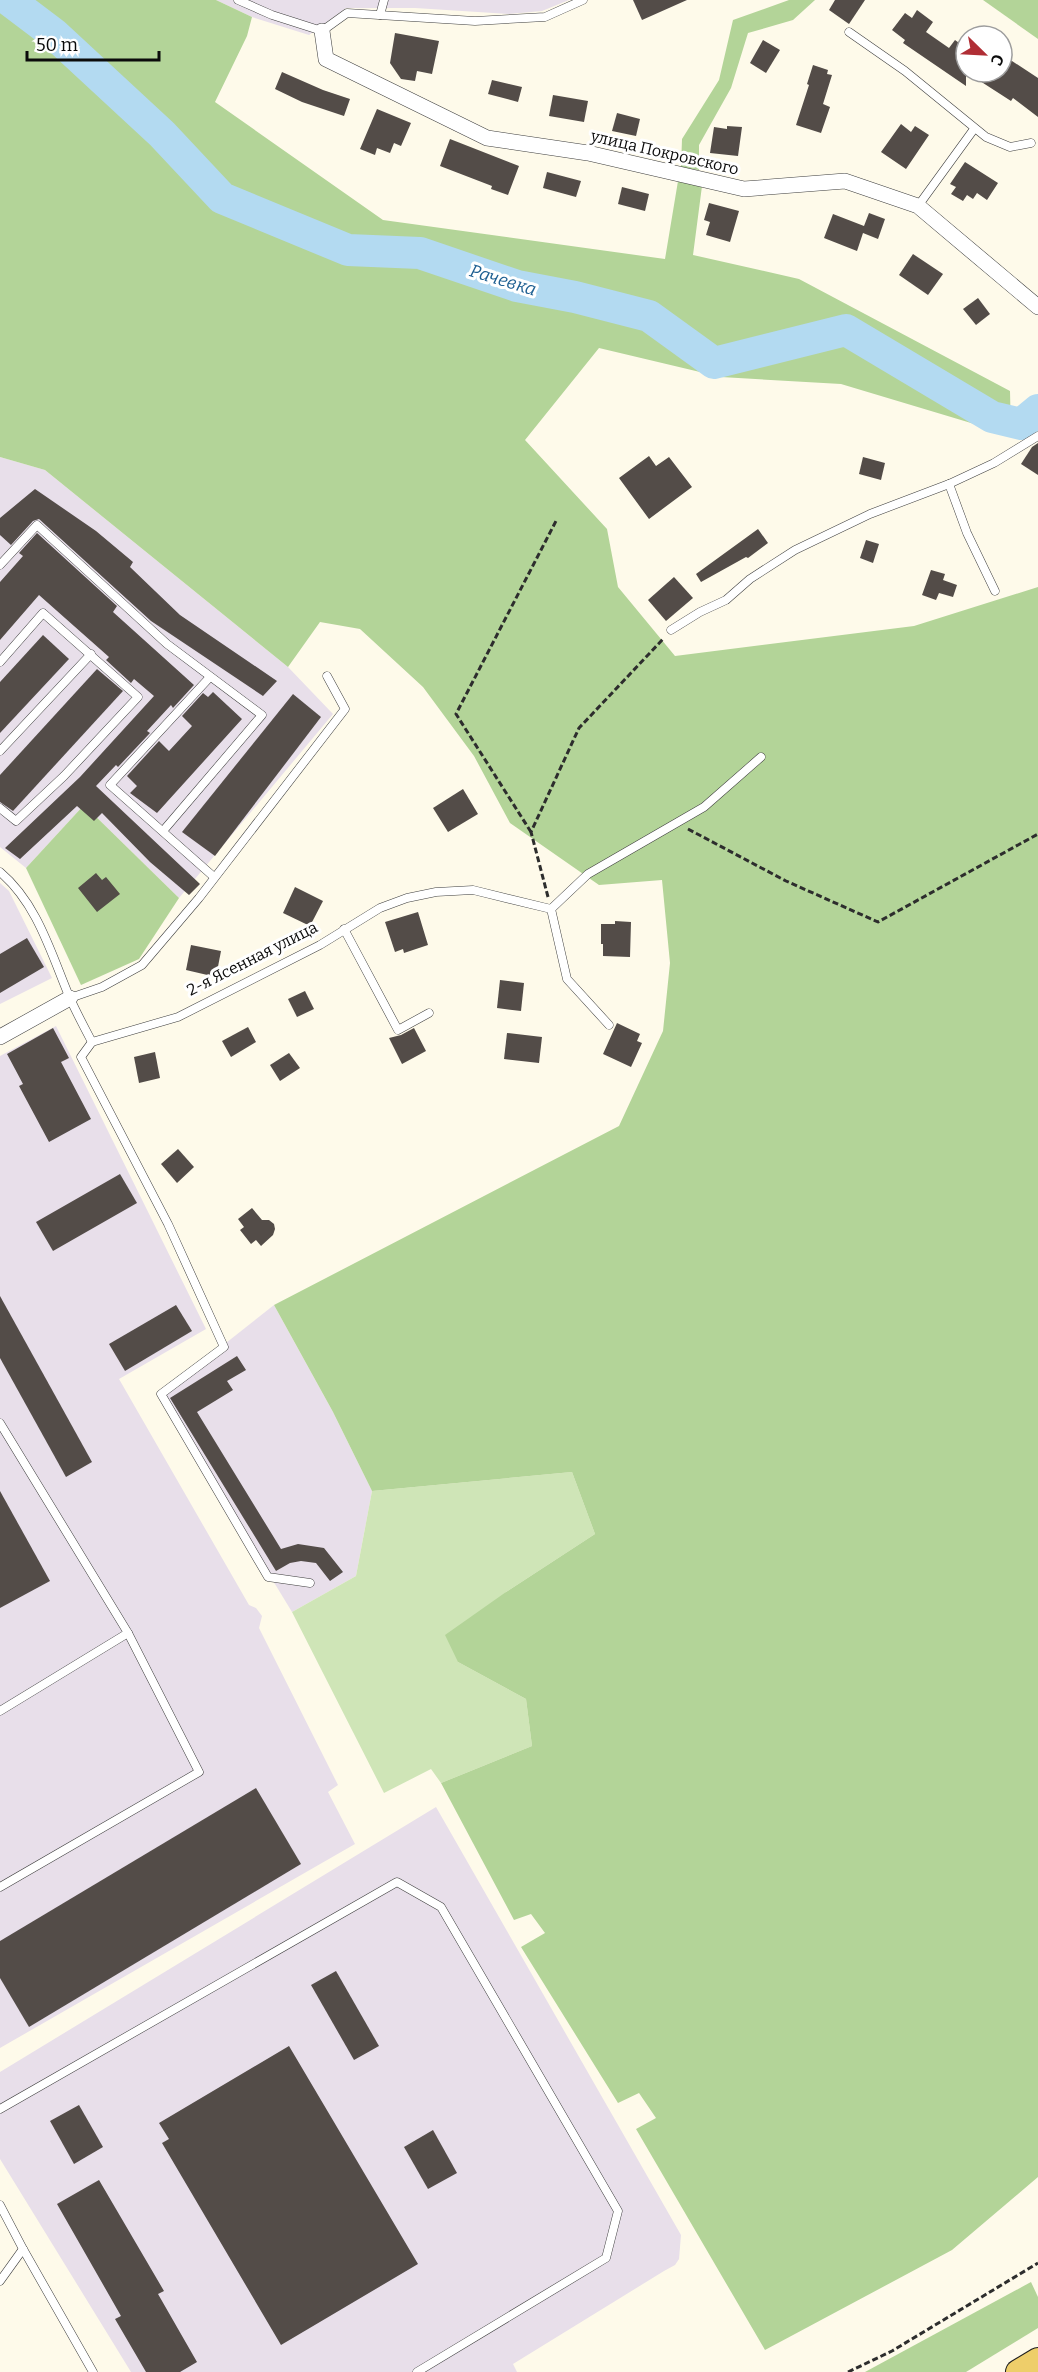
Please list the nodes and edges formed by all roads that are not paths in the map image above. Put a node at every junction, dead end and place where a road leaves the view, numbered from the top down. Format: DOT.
graph roads {
  1 [pos="238,0"];
  2 [pos="384,0"];
  3 [pos="583,0"];
  4 [pos="380,15"];
  5 [pos="322,31"];
  6 [pos="849,32"];
  7 [pos="974,129"];
  8 [pos="1031,142"];
  9 [pos="918,206"];
  10 [pos="1038,307"];
  11 [pos="1038,436"];
  12 [pos="949,484"];
  13 [pos="0,565"];
  14 [pos="995,591"];
  15 [pos="671,630"];
  16 [pos="91,654"];
  17 [pos="0,662"];
  18 [pos="327,676"];
  19 [pos="210,677"];
  20 [pos="0,751"];
  21 [pos="761,757"];
  22 [pos="0,808"];
  23 [pos="162,831"];
  24 [pos="0,872"];
  25 [pos="214,877"];
  26 [pos="551,909"];
  27 [pos="344,929"];
  28 [pos="70,998"];
  29 [pos="429,1013"];
  30 [pos="609,1025"];
  31 [pos="0,1037"];
  32 [pos="92,1042"];
  33 [pos="0,1423"];
  34 [pos="310,1583"];
  35 [pos="128,1633"];
  36 [pos="0,1711"];
  37 [pos="0,1887"];
  38 [pos="0,2109"];
  39 [pos="0,2205"];
  40 [pos="23,2250"];
  41 [pos="0,2281"];
  42 [pos="1038,2360"];
  43 [pos="93,2372"];
  44 [pos="417,2372"];
  45 [pos="1018,2372"];
  1 -- 5 [label="lane"];
  2 -- 4 [label="lane"];
  3 -- 4 [label="lane"];
  4 -- 5 [label="lane"];
  5 -- 9 [label="street, улица Покровского"];
  6 -- 7 [label="lane"];
  7 -- 8 [label="lane"];
  7 -- 9 [label="lane"];
  9 -- 10 [label="street, улица Покровского"];
  11 -- 12 [label="lane"];
  12 -- 14 [label="lane"];
  12 -- 15 [label="lane"];
  13 -- 19 [label="lane"];
  16 -- 17 [label="lane"];
  16 -- 20 [label="lane"];
  16 -- 22 [label="lane"];
  18 -- 25 [label="lane"];
  19 -- 23 [label="lane"];
  19 -- 23 [label="lane"];
  21 -- 26 [label="lane"];
  23 -- 25 [label="lane"];
  24 -- 28 [label="lane"];
  25 -- 28 [label="lane"];
  26 -- 27 [label="lane, 2-я Ясенная улица"];
  26 -- 30 [label="lane"];
  27 -- 29 [label="lane"];
  27 -- 32 [label="lane, 2-я Ясенная улица"];
  28 -- 31 [label="street"];
  28 -- 32 [label="lane"];
  32 -- 34 [label="lane"];
  33 -- 35 [label="lane"];
  35 -- 36 [label="lane"];
  35 -- 37 [label="lane"];
  38 -- 44 [label="lane"];
  39 -- 40 [label="lane"];
  40 -- 41 [label="lane"];
  40 -- 43 [label="lane"];
  42 -- 45 [label="main road"];
}
